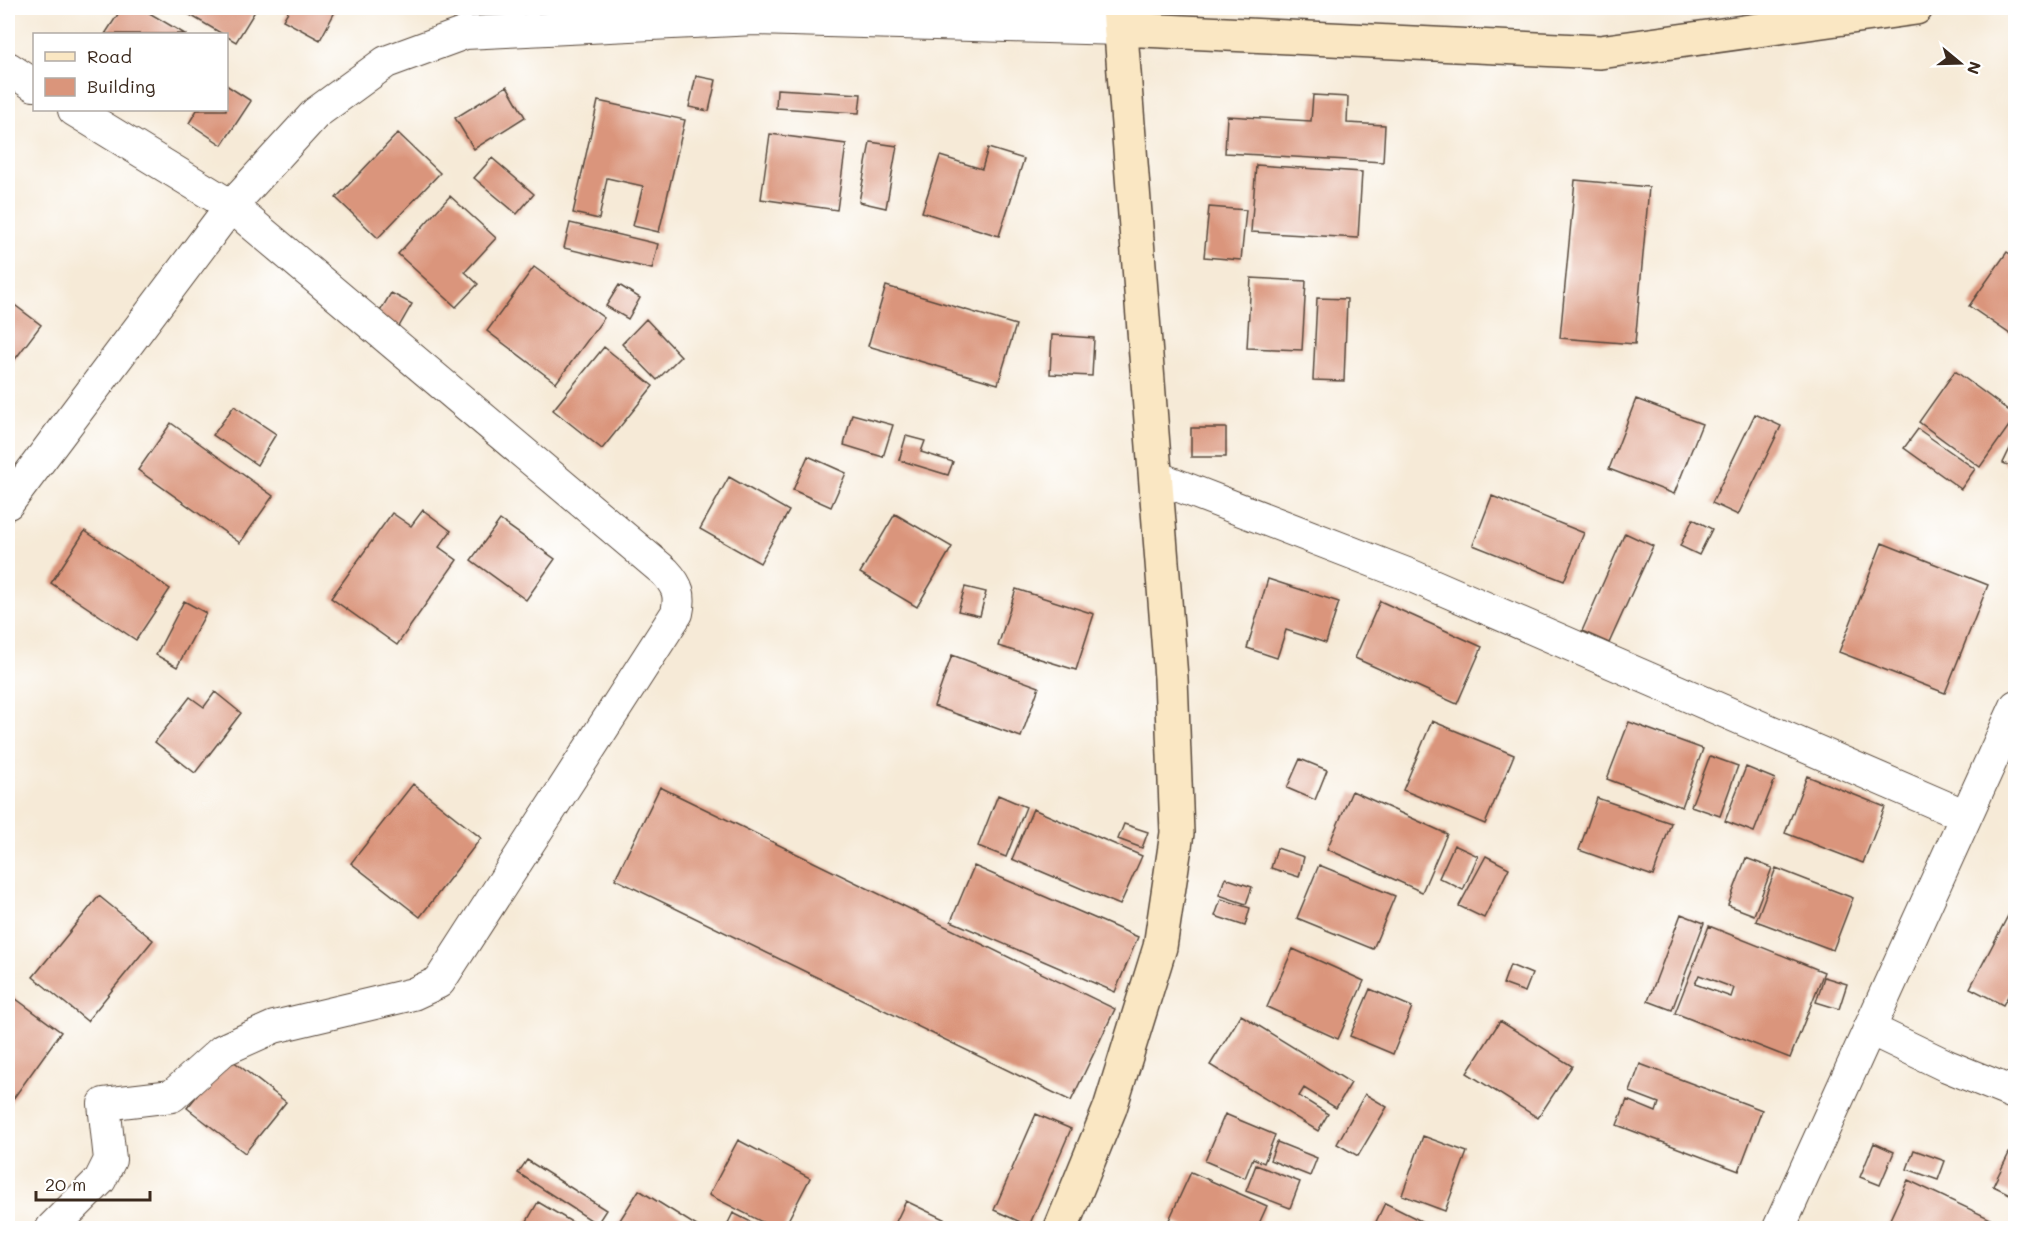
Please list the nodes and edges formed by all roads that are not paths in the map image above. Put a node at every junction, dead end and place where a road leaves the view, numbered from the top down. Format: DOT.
graph roads {
  1 [pos="1916,8"];
  2 [pos="1120,18"];
  3 [pos="8,68"];
  4 [pos="33,84"];
  5 [pos="76,111"];
  6 [pos="231,206"];
  7 [pos="1156,477"];
  8 [pos="8,503"];
  9 [pos="2016,706"];
  10 [pos="1966,816"];
  11 [pos="1870,1029"];
  12 [pos="2016,1094"];
  13 [pos="52,1228"];
  14 [pos="1061,1228"];
  15 [pos="1779,1228"];
  1 -- 2 [label="main road"];
  2 -- 6 [label="street"];
  2 -- 7 [label="main road"];
  3 -- 4 [label="street"];
  5 -- 6 [label="street"];
  6 -- 8 [label="street"];
  6 -- 13 [label="street"];
  7 -- 10 [label="street"];
  7 -- 14 [label="main road"];
  9 -- 10 [label="street"];
  10 -- 11 [label="street"];
  11 -- 12 [label="street"];
  11 -- 15 [label="street"];
}
